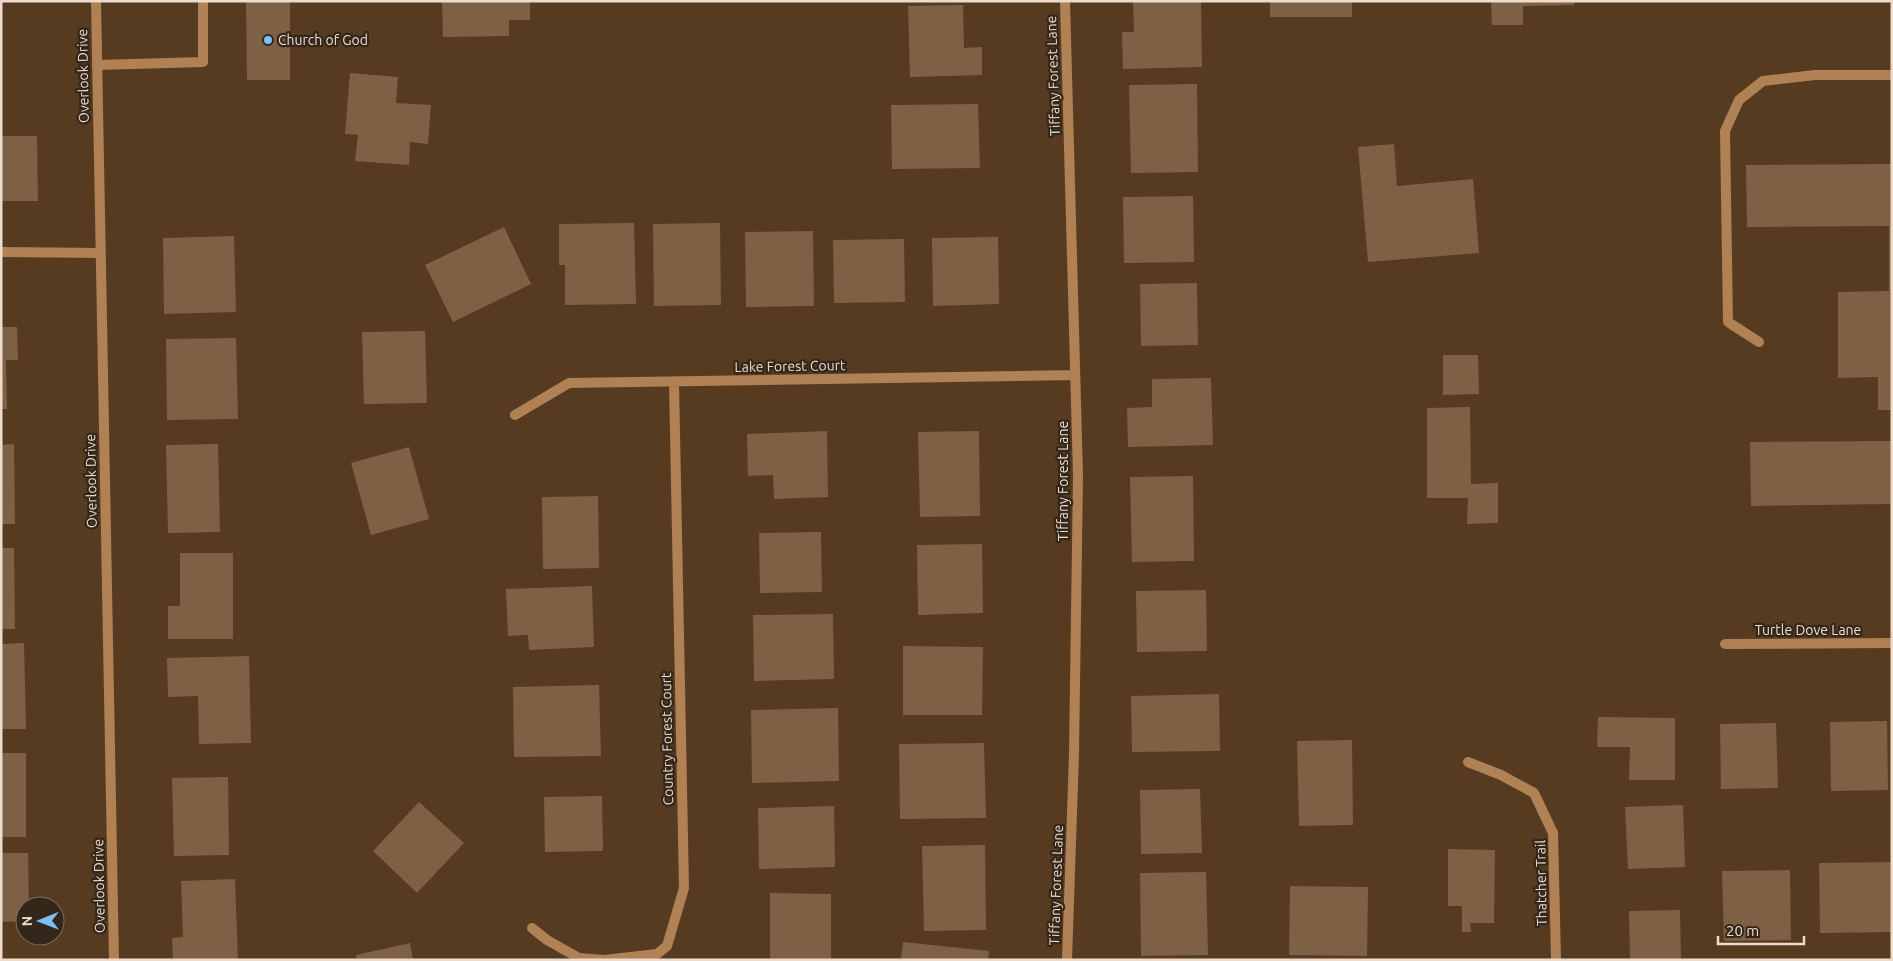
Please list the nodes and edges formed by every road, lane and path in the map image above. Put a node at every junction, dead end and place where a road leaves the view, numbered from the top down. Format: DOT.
graph roads {
  1 [pos="96,1"];
  2 [pos="203,1"];
  3 [pos="1065,1"];
  4 [pos="97,65"];
  5 [pos="1892,75"];
  6 [pos="1,252"];
  7 [pos="100,253"];
  8 [pos="1759,342"];
  9 [pos="1075,375"];
  10 [pos="674,382"];
  11 [pos="515,415"];
  12 [pos="1892,643"];
  13 [pos="1725,644"];
  14 [pos="1468,762"];
  15 [pos="532,928"];
  16 [pos="114,960"];
  17 [pos="1067,960"];
  18 [pos="1556,960"];
  1 -- 4 [label="street, Overlook Drive"];
  2 -- 4 [label="street"];
  3 -- 9 [label="street, Tiffany Forest Lane"];
  4 -- 7 [label="street, Overlook Drive"];
  5 -- 8 [label="street"];
  6 -- 7 [label="street"];
  7 -- 16 [label="street, Overlook Drive"];
  9 -- 10 [label="street, Lake Forest Court"];
  9 -- 17 [label="street, Tiffany Forest Lane"];
  10 -- 11 [label="street, Lake Forest Court"];
  10 -- 15 [label="street, Country Forest Court"];
  12 -- 13 [label="street, Turtle Dove Lane"];
  14 -- 18 [label="street, Thatcher Trail"];
}
